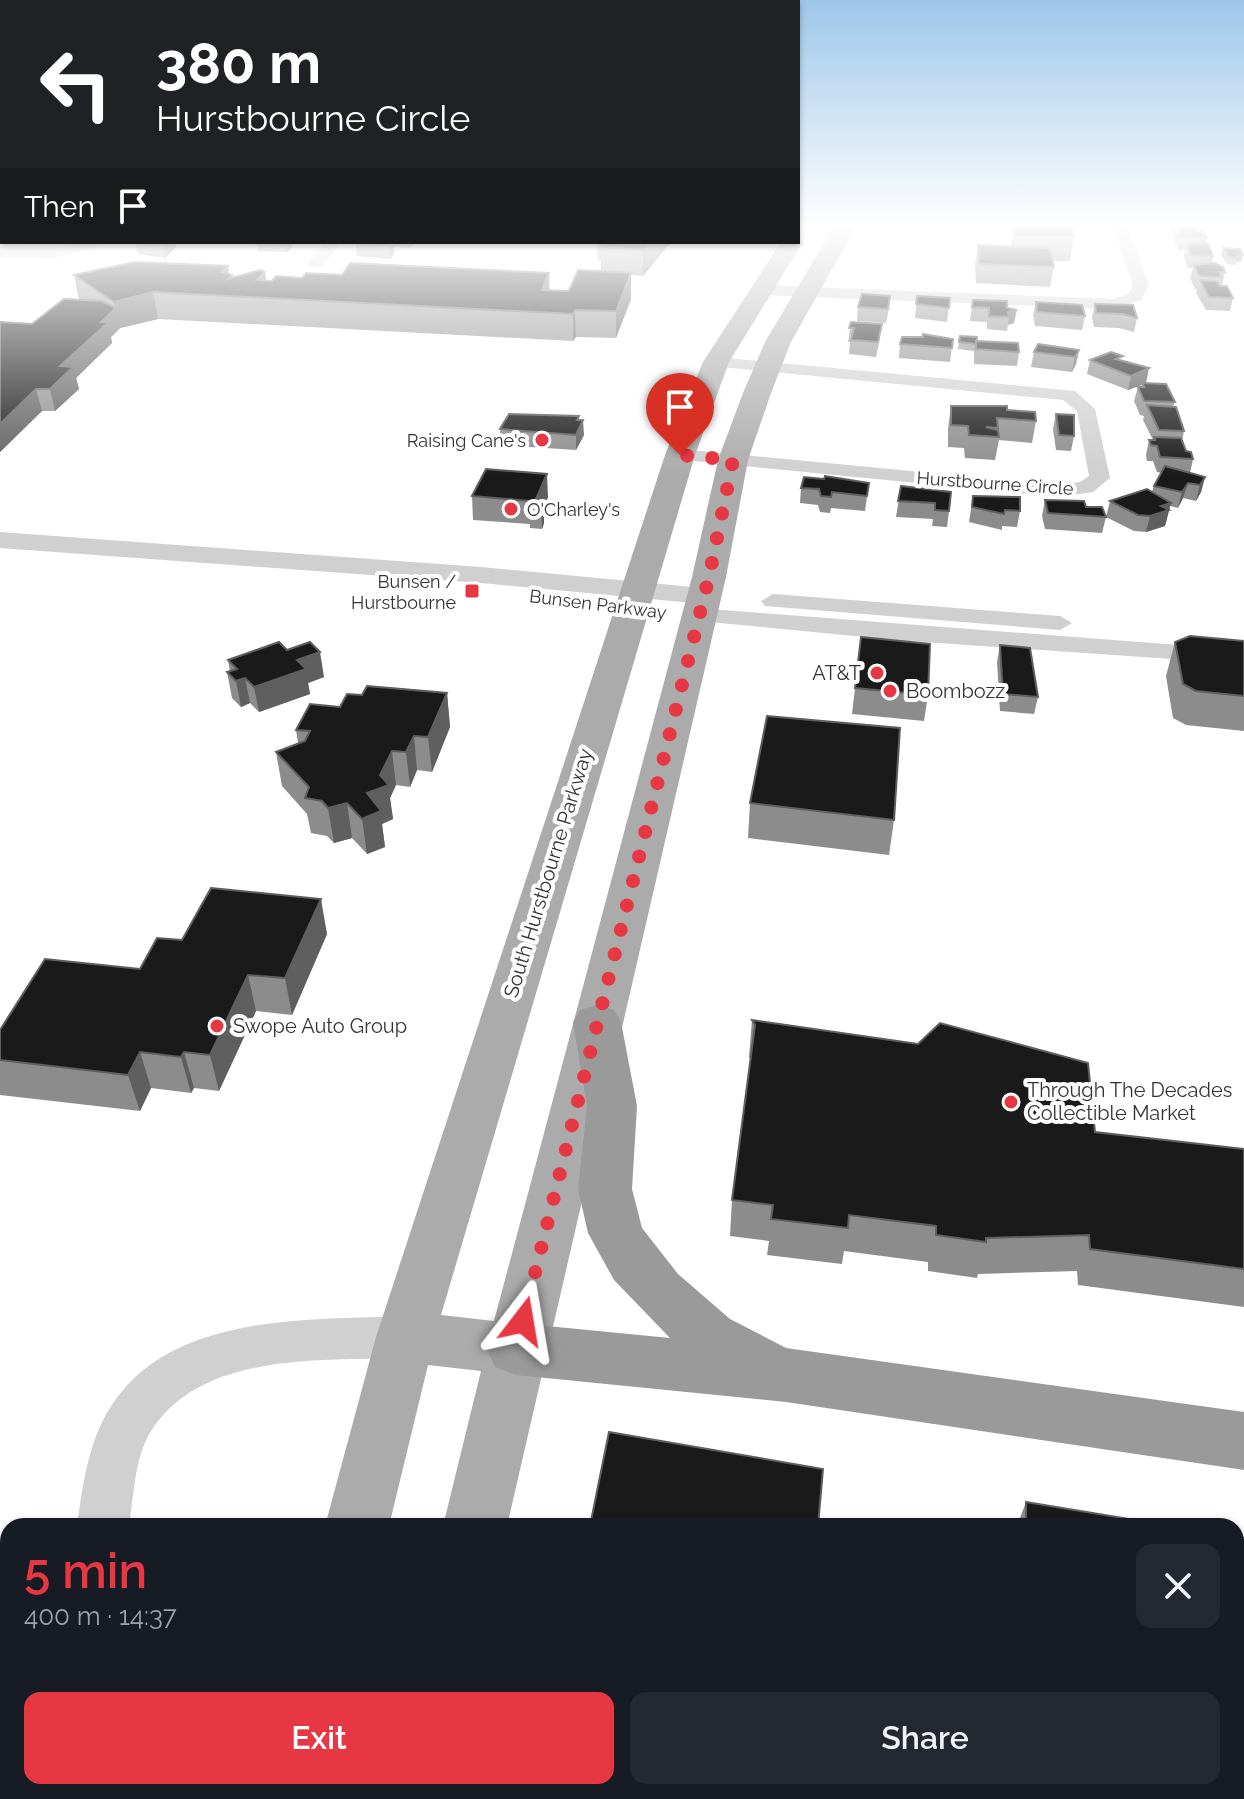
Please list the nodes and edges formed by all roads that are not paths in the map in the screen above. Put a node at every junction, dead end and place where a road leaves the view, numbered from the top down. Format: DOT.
graph roads {
  1 [pos="751,307"];
  2 [pos="798,307"];
  3 [pos="716,362"];
  4 [pos="767,366"];
  5 [pos="680,455"];
  6 [pos="733,460"];
  7 [pos="0,540"];
  8 [pos="0,555"];
  9 [pos="634,599"];
  10 [pos="700,605"];
  11 [pos="1244,639"];
  12 [pos="1244,657"];
  13 [pos="597,1022"];
  14 [pos="405,1337"];
  15 [pos="516,1349"];
  16 [pos="786,1375"];
  17 [pos="1244,1441"];
  18 [pos="103,1518"];
  19 [pos="359,1518"];
  20 [pos="477,1518"];
  1 -- 3 [label="main road, South Hurstbourne Parkway"];
  2 -- 4 [label="main road"];
  3 -- 4 [label="street, Hurstbourne Circle"];
  3 -- 5 [label="main road, South Hurstbourne Parkway"];
  4 -- 6 [label="main road"];
  4 -- 6 [label="street, Hurstbourne Circle"];
  5 -- 6 [label="street, Hurstbourne Circle"];
  5 -- 9 [label="main road, South Hurstbourne Parkway"];
  6 -- 10 [label="main road"];
  7 -- 9 [label="street, Bunsen Parkway"];
  8 -- 9 [label="street, Bunsen Parkway"];
  9 -- 10 [label="street, Bunsen Parkway"];
  9 -- 14 [label="main road, South Hurstbourne Parkway"];
  10 -- 11 [label="street, Bunsen Parkway"];
  10 -- 12 [label="street, Bunsen Parkway"];
  10 -- 13 [label="main road"];
  13 -- 15 [label="main road"];
  13 -- 16 [label="highway"];
  14 -- 15 [label="main road"];
  14 -- 18 [label="street"];
  14 -- 19 [label="main road, South Hurstbourne Parkway"];
  15 -- 16 [label="highway"];
  15 -- 20 [label="main road"];
  16 -- 17 [label="highway"];
}
